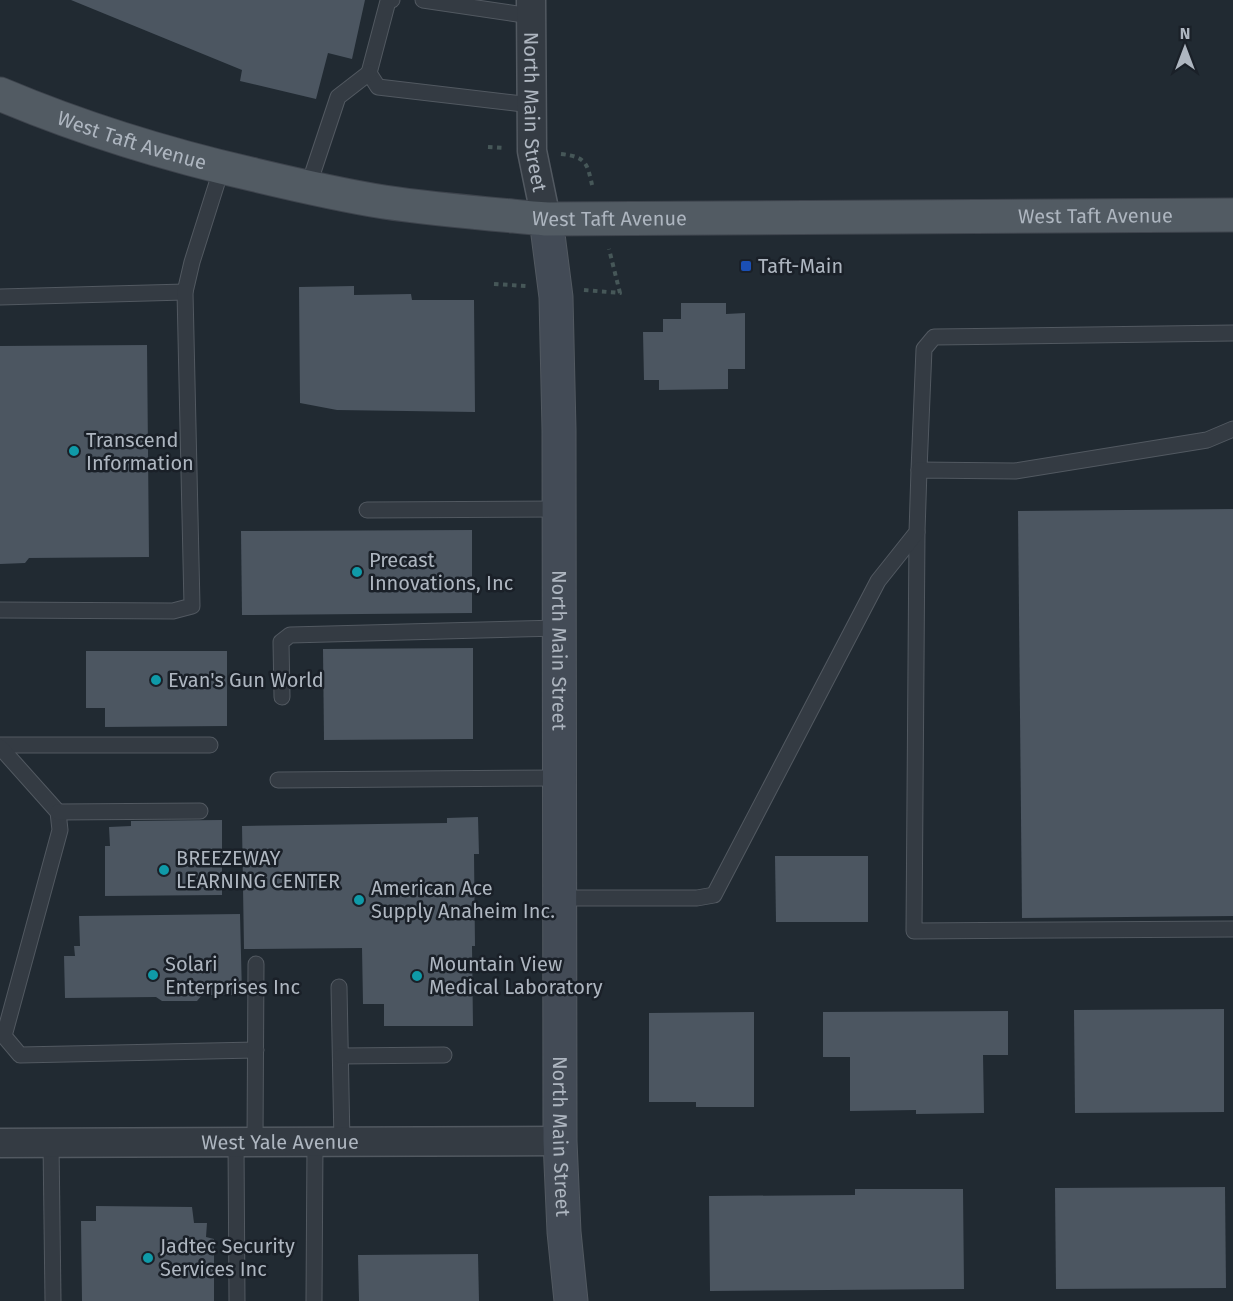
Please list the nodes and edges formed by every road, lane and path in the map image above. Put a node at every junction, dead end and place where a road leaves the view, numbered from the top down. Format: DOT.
graph roads {
  1 [pos="392,0"];
  2 [pos="423,0"];
  3 [pos="531,8"];
  4 [pos="369,73"];
  5 [pos="0,94"];
  6 [pos="531,105"];
  7 [pos="222,168"];
  8 [pos="308,187"];
  9 [pos="1233,215"];
  10 [pos="546,219"];
  11 [pos="185,292"];
  12 [pos="0,297"];
  13 [pos="1233,333"];
  14 [pos="1233,429"];
  15 [pos="919,470"];
  16 [pos="560,508"];
  17 [pos="367,510"];
  18 [pos="917,532"];
  19 [pos="0,610"];
  20 [pos="560,627"];
  21 [pos="282,697"];
  22 [pos="210,745"];
  23 [pos="0,746"];
  24 [pos="560,778"];
  25 [pos="278,780"];
  26 [pos="200,811"];
  27 [pos="58,812"];
  28 [pos="560,898"];
  29 [pos="1233,928"];
  30 [pos="256,964"];
  31 [pos="339,987"];
  32 [pos="256,1050"];
  33 [pos="444,1054"];
  34 [pos="340,1056"];
  35 [pos="560,1141"];
  36 [pos="0,1143"];
  37 [pos="51,1143"];
  38 [pos="246,1143"];
  39 [pos="328,1143"];
  40 [pos="53,1301"];
  41 [pos="237,1301"];
  42 [pos="314,1301"];
  43 [pos="571,1301"];
  1 -- 4 [label="lane"];
  2 -- 3 [label="lane"];
  3 -- 6 [label="street, North Main Street"];
  4 -- 6 [label="lane"];
  4 -- 8 [label="lane"];
  5 -- 7 [label="main road, West Taft Avenue"];
  6 -- 10 [label="street, North Main Street"];
  7 -- 8 [label="main road, West Taft Avenue"];
  7 -- 11 [label="lane"];
  8 -- 10 [label="main road, West Taft Avenue"];
  9 -- 10 [label="main road, West Taft Avenue"];
  10 -- 16 [label="main road, North Main Street"];
  11 -- 12 [label="lane"];
  11 -- 19 [label="lane"];
  13 -- 15 [label="lane"];
  14 -- 15 [label="lane"];
  15 -- 18 [label="lane"];
  16 -- 17 [label="lane"];
  16 -- 20 [label="main road, North Main Street"];
  18 -- 28 [label="lane"];
  18 -- 29 [label="lane"];
  20 -- 21 [label="lane"];
  20 -- 24 [label="main road, North Main Street"];
  22 -- 23 [label="lane"];
  23 -- 27 [label="lane"];
  24 -- 25 [label="lane"];
  24 -- 28 [label="main road, North Main Street"];
  26 -- 27 [label="lane"];
  27 -- 32 [label="lane"];
  28 -- 35 [label="main road, North Main Street"];
  30 -- 32 [label="lane"];
  31 -- 34 [label="lane"];
  32 -- 38 [label="lane"];
  33 -- 34 [label="lane"];
  34 -- 39 [label="lane"];
  35 -- 39 [label="street, West Yale Avenue"];
  35 -- 43 [label="main road, North Main Street"];
  36 -- 37 [label="street, West Yale Avenue"];
  37 -- 38 [label="street, West Yale Avenue"];
  37 -- 40 [label="lane"];
  38 -- 39 [label="street, West Yale Avenue"];
  38 -- 41 [label="lane"];
  39 -- 42 [label="lane"];
}
